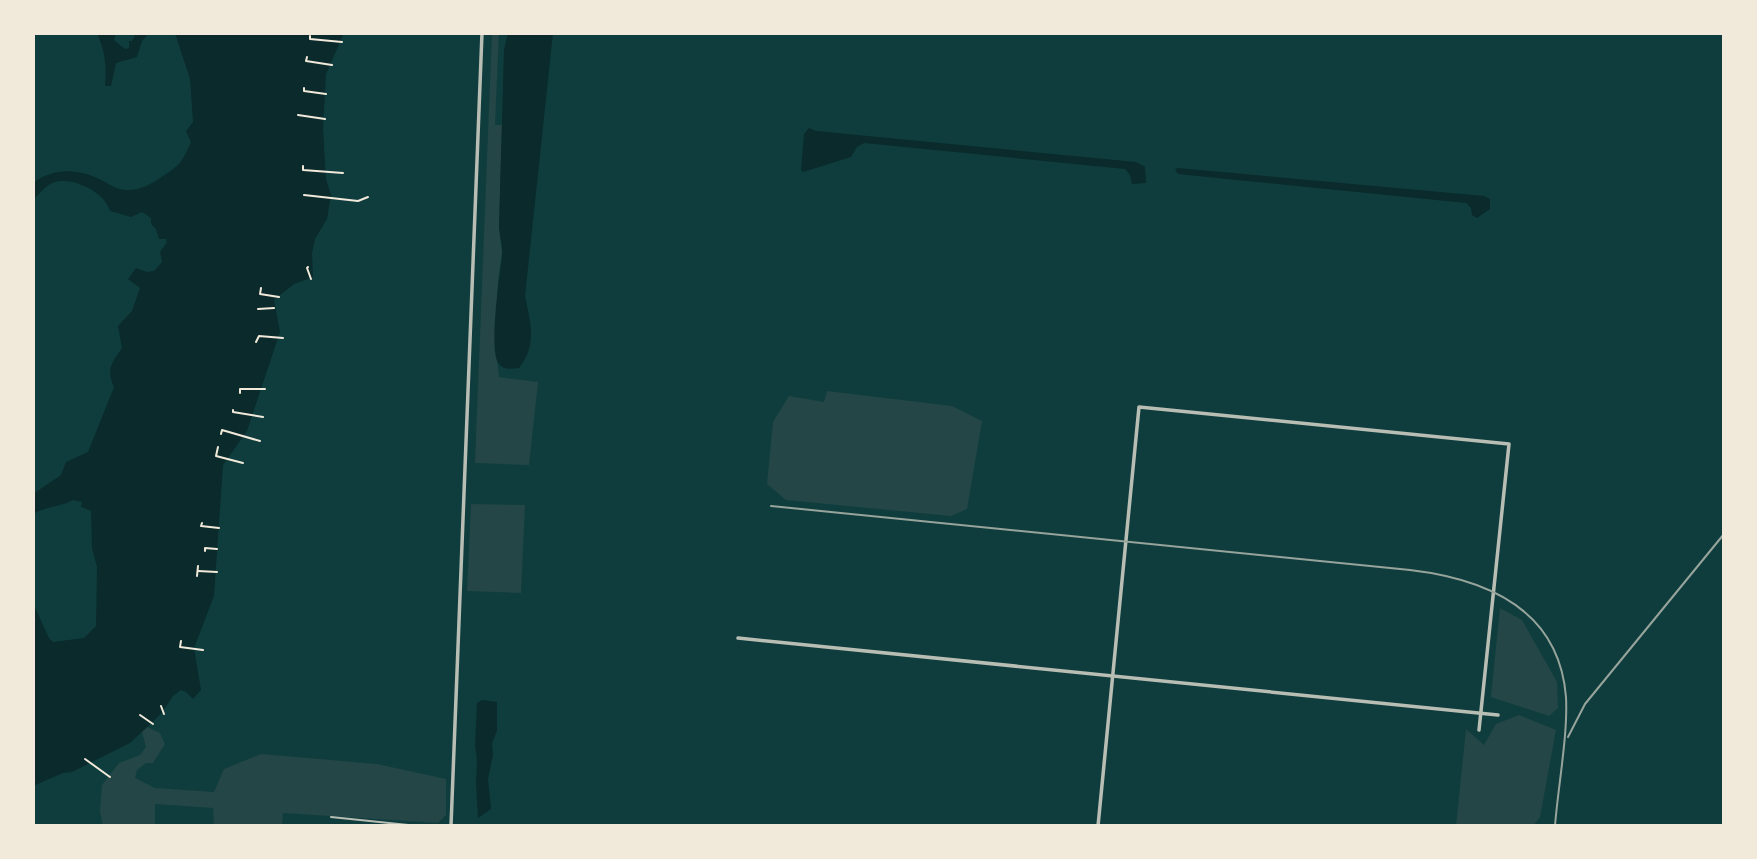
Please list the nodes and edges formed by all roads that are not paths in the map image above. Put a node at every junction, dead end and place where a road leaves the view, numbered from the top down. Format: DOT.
graph roads {
  1 [pos="482,33"];
  2 [pos="738,638"];
  3 [pos="1113,675"];
  4 [pos="1481,713"];
  5 [pos="1498,715"];
  6 [pos="1479,730"];
  7 [pos="331,817"];
  8 [pos="418,826"];
  9 [pos="451,826"];
  10 [pos="1098,826"];
  1 -- 9 [label="street"];
  2 -- 3 [label="street"];
  3 -- 4 [label="street"];
  3 -- 4 [label="street"];
  3 -- 10 [label="street"];
  4 -- 5 [label="street"];
  4 -- 6 [label="street"];
  7 -- 8 [label="lane"];
}
